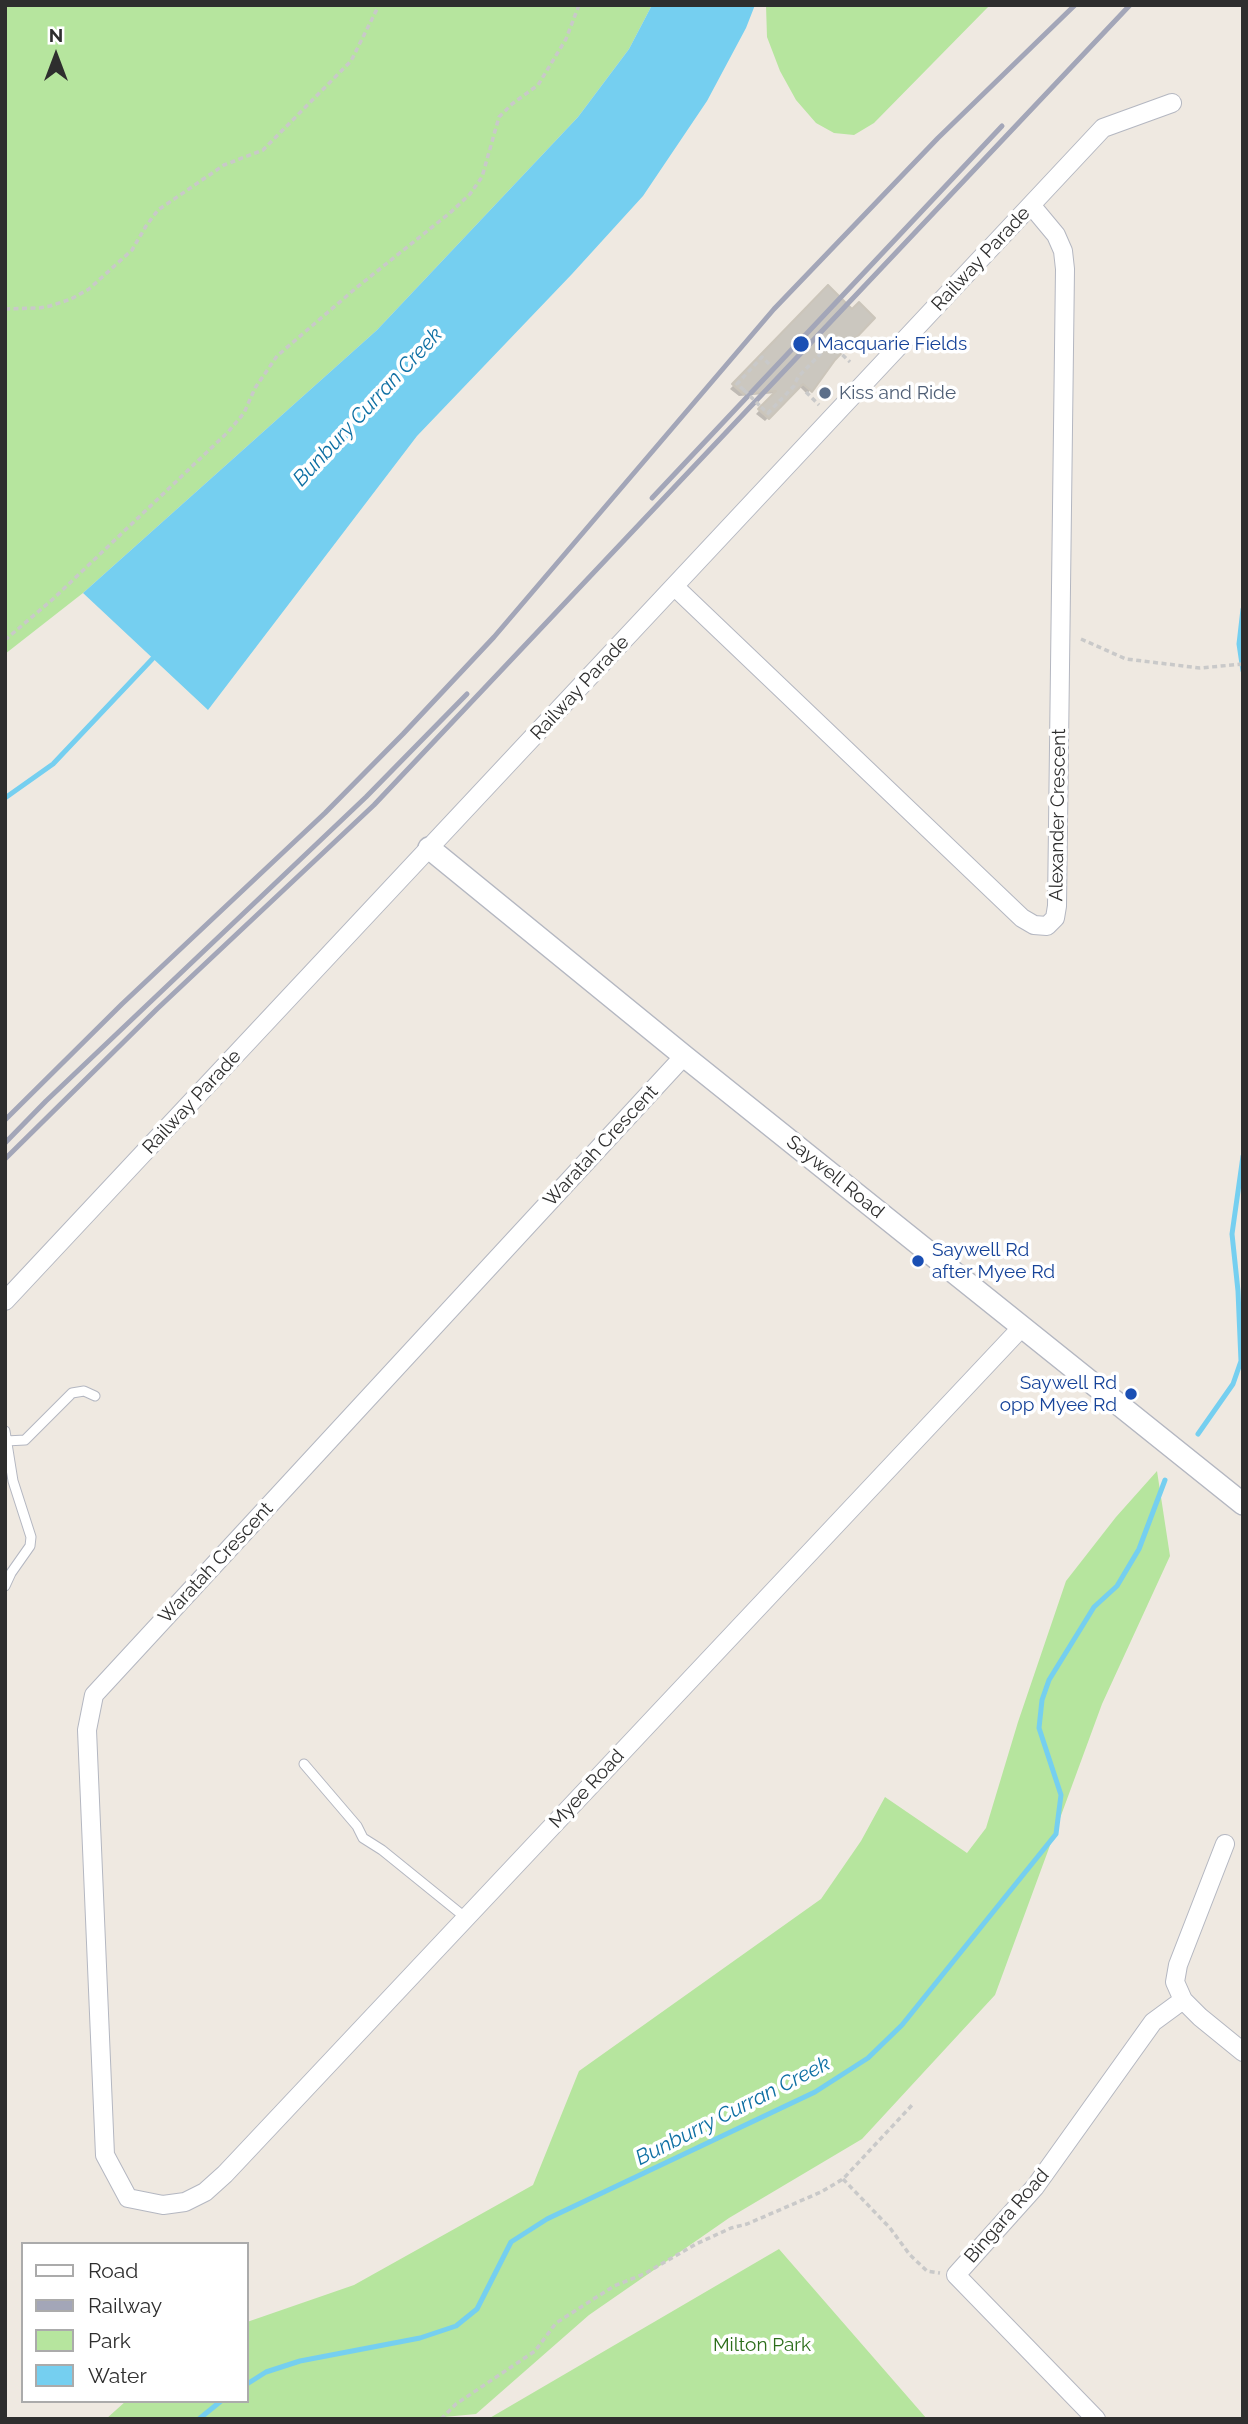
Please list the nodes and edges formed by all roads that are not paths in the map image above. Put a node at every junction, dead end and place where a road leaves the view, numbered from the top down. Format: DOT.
graph roads {
  1 [pos="1172,103"];
  2 [pos="1031,205"];
  3 [pos="675,587"];
  4 [pos="429,848"];
  5 [pos="684,1056"];
  6 [pos="5,1301"];
  7 [pos="1022,1327"];
  8 [pos="94,1396"];
  9 [pos="6,1436"];
  10 [pos="1243,1504"];
  11 [pos="5,1586"];
  12 [pos="304,1764"];
  13 [pos="1225,1844"];
  14 [pos="467,1918"];
  15 [pos="1183,2000"];
  16 [pos="1243,2052"];
  17 [pos="128,2197"];
  18 [pos="1096,2419"];
  1 -- 2 [label="street, Railway Parade"];
  2 -- 3 [label="street, Railway Parade"];
  2 -- 3 [label="street, Alexander Crescent"];
  3 -- 4 [label="street, Railway Parade"];
  4 -- 5 [label="street, Saywell Road"];
  4 -- 6 [label="street, Railway Parade"];
  5 -- 7 [label="street, Saywell Road"];
  5 -- 17 [label="street, Waratah Crescent"];
  7 -- 10 [label="street, Saywell Road"];
  7 -- 14 [label="street, Myee Road"];
  8 -- 9 [label="lane"];
  9 -- 11 [label="lane"];
  12 -- 14 [label="lane"];
  13 -- 15 [label="street"];
  14 -- 17 [label="street, Myee Road"];
  15 -- 16 [label="street"];
  15 -- 18 [label="street, Bingara Road"];
}
